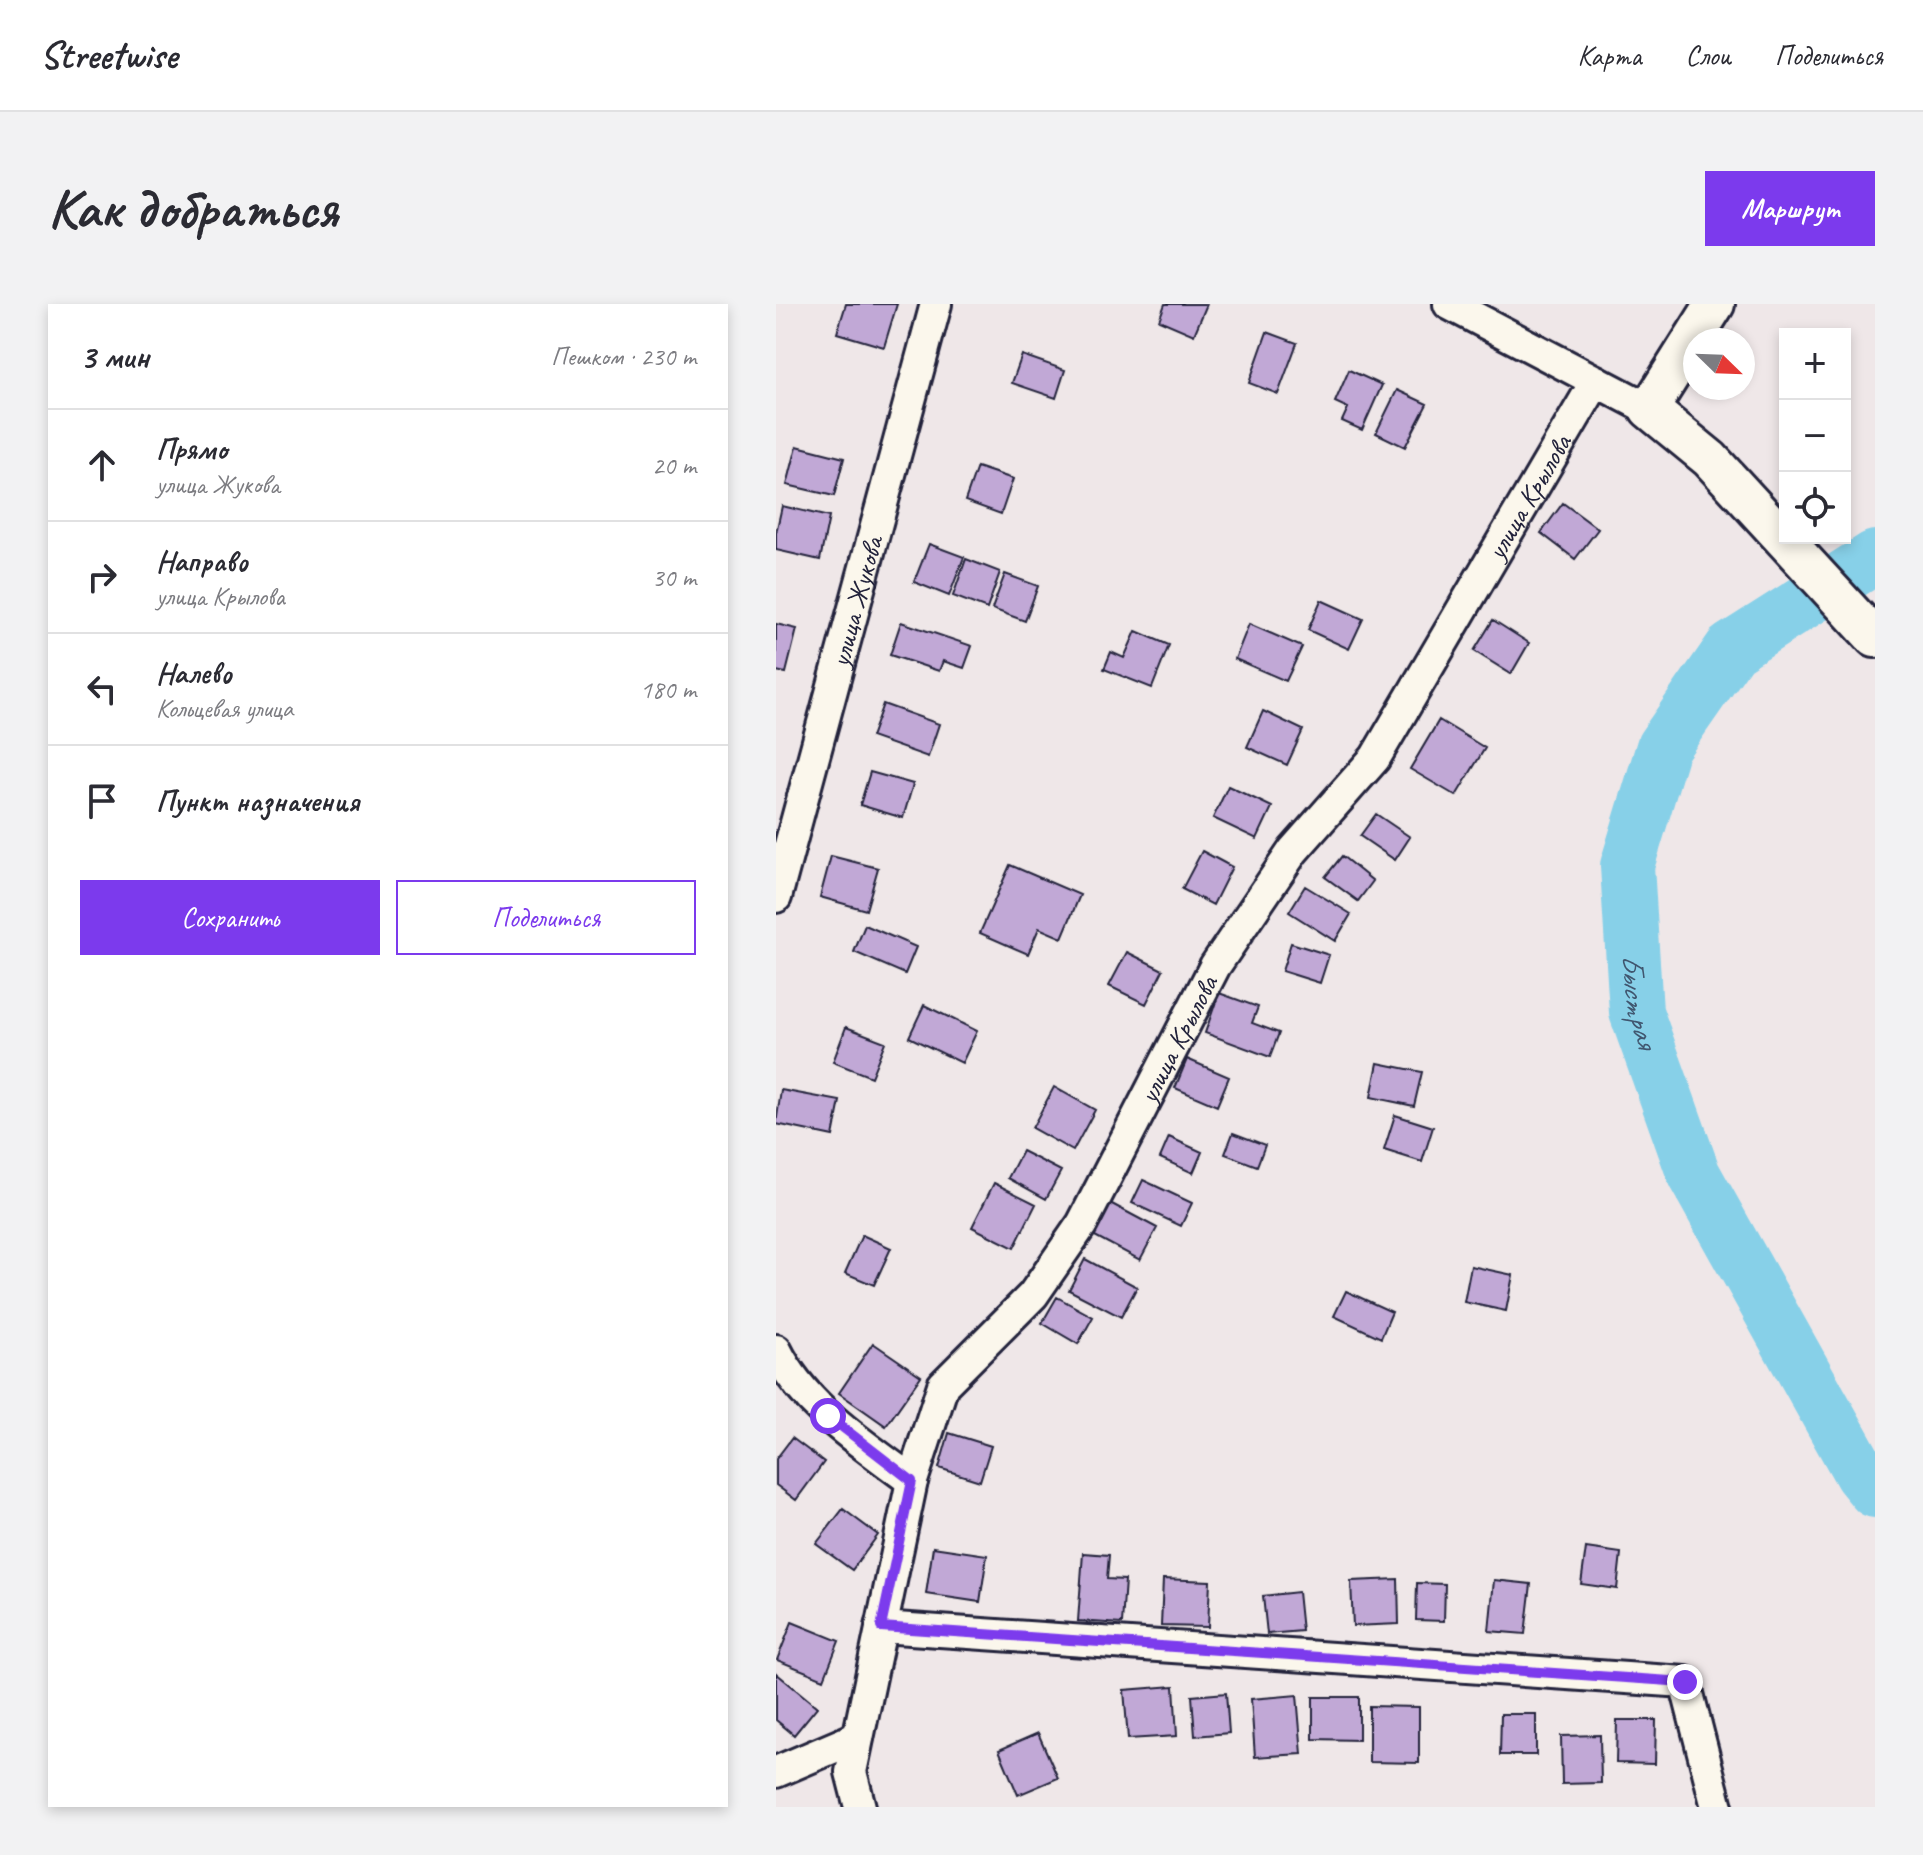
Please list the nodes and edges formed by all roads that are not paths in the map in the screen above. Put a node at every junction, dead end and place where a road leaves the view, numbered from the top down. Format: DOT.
graph roads {
  1 [pos="936,304"];
  2 [pos="1449,304"];
  3 [pos="1715,304"];
  4 [pos="1596,381"];
  5 [pos="1649,409"];
  6 [pos="1875,638"];
  7 [pos="776,897"];
  8 [pos="776,1350"];
  9 [pos="912,1481"];
  10 [pos="881,1627"];
  11 [pos="858,1737"];
  12 [pos="776,1772"];
  13 [pos="860,1807"];
  14 [pos="1717,1807"];
  1 -- 7 [label="street, улица Жукова"];
  2 -- 4 [label="street"];
  3 -- 5 [label="street"];
  4 -- 5 [label="street"];
  4 -- 9 [label="street, улица Крылова"];
  5 -- 6 [label="street"];
  8 -- 9 [label="street"];
  9 -- 10 [label="street, улица Крылова"];
  10 -- 11 [label="street, улица Крылова"];
  10 -- 14 [label="street"];
  11 -- 12 [label="street"];
  11 -- 13 [label="street, улица Крылова"];
}
